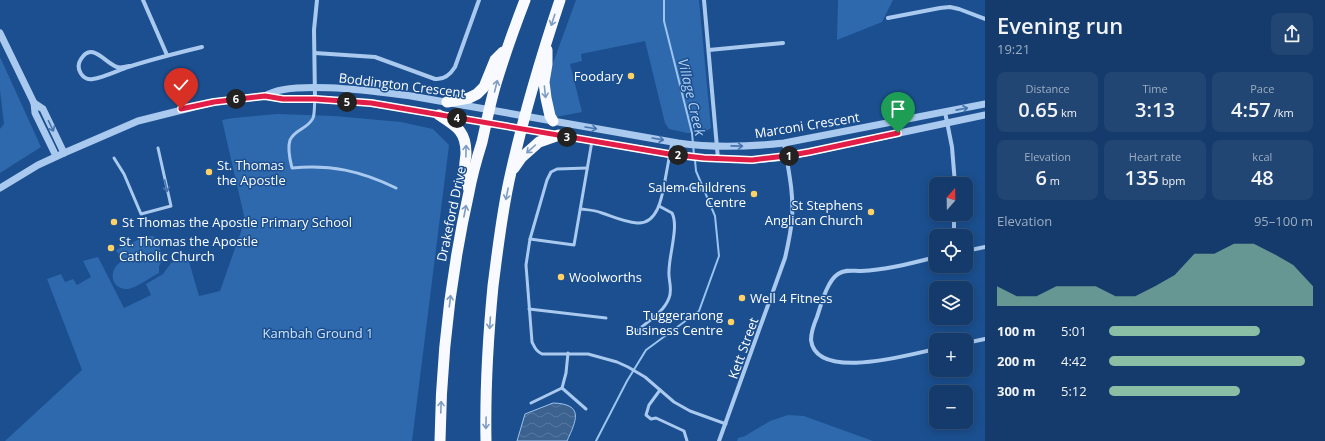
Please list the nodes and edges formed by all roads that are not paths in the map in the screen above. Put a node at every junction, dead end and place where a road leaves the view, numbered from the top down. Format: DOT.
graph roads {
  1 [pos="143,0"];
  2 [pos="317,0"];
  3 [pos="479,0"];
  4 [pos="525,0"];
  5 [pos="560,0"];
  6 [pos="704,0"];
  7 [pos="888,18"];
  8 [pos="985,19"];
  9 [pos="0,34"];
  10 [pos="547,39"];
  11 [pos="783,43"];
  12 [pos="508,44"];
  13 [pos="202,47"];
  14 [pos="709,50"];
  15 [pos="314,53"];
  16 [pos="167,55"];
  17 [pos="129,66"];
  18 [pos="315,88"];
  19 [pos="265,96"];
  20 [pos="315,99"];
  21 [pos="447,102"];
  22 [pos="34,103"];
  23 [pos="985,104"];
  24 [pos="490,109"];
  25 [pos="945,112"];
  26 [pos="440,115"];
  27 [pos="985,115"];
  28 [pos="525,116"];
  29 [pos="553,121"];
  30 [pos="486,123"];
  31 [pos="947,123"];
  32 [pos="522,129"];
  33 [pos="559,135"];
  34 [pos="592,141"];
  35 [pos="672,142"];
  36 [pos="784,143"];
  37 [pos="717,146"];
  38 [pos="158,148"];
  39 [pos="64,152"];
  40 [pos="669,154"];
  41 [pos="56,156"];
  42 [pos="786,156"];
  43 [pos="114,158"];
  44 [pos="718,159"];
  45 [pos="588,168"];
  46 [pos="511,173"];
  47 [pos="954,177"];
  48 [pos="0,188"];
  49 [pos="396,188"];
  50 [pos="469,190"];
  51 [pos="712,190"];
  52 [pos="662,192"];
  53 [pos="659,206"];
  54 [pos="581,209"];
  55 [pos="530,239"];
  56 [pos="985,247"];
  57 [pos="973,250"];
  58 [pos="929,258"];
  59 [pos="530,309"];
  60 [pos="606,318"];
  61 [pos="637,331"];
  62 [pos="985,339"];
  63 [pos="973,342"];
  64 [pos="929,350"];
  65 [pos="568,353"];
  66 [pos="562,388"];
  67 [pos="660,390"];
  68 [pos="531,403"];
  69 [pos="586,409"];
  70 [pos="726,424"];
  71 [pos="440,441"];
  72 [pos="486,441"];
  73 [pos="687,441"];
  74 [pos="719,441"];
  1 -- 16 [label="street"];
  2 -- 15 [label="street"];
  3 -- 15 [label="street"];
  4 -- 12 [label="highway, Drakeford Drive"];
  5 -- 10 [label="highway, one-way"];
  6 -- 14 [label="street"];
  7 -- 8 [label="street"];
  9 -- 22 [label="street"];
  10 -- 28 [label="highway"];
  10 -- 29 [label="highway, one-way"];
  11 -- 14 [label="street"];
  12 -- 21 [label="highway"];
  24 -- 12 [label="highway, Drakeford Drive, one-way"];
  13 -- 16 [label="street"];
  14 -- 37 [label="street"];
  15 -- 18 [label="street"];
  16 -- 17 [label="street"];
  17 -- 17 [label="street"];
  18 -- 19 [label="street, Boddington Crescent"];
  18 -- 20 [label="street"];
  18 -- 21 [label="street, Boddington Crescent"];
  19 -- 20 [label="street, Boddington Crescent"];
  19 -- 39 [label="street, Boddington Crescent"];
  20 -- 26 [label="street, Boddington Crescent"];
  20 -- 49 [label="lane"];
  21 -- 24 [label="street, Boddington Crescent"];
  22 -- 39 [label="street, one-way"];
  22 -- 41 [label="street"];
  25 -- 23 [label="street, Marconi Crescent, one-way"];
  24 -- 28 [label="street, Marconi Crescent"];
  24 -- 30 [label="highway, Drakeford Drive"];
  25 -- 31 [label="street"];
  25 -- 36 [label="street, Marconi Crescent"];
  26 -- 30 [label="street, Boddington Crescent"];
  50 -- 26 [label="highway, one-way"];
  27 -- 31 [label="street, Marconi Crescent"];
  28 -- 29 [label="street, Marconi Crescent"];
  28 -- 32 [label="highway"];
  29 -- 35 [label="street, Marconi Crescent, one-way"];
  30 -- 32 [label="street, Boddington Crescent"];
  30 -- 50 [label="highway, Drakeford Drive"];
  31 -- 42 [label="street, Marconi Crescent"];
  31 -- 47 [label="street"];
  32 -- 33 [label="street, Marconi Crescent"];
  32 -- 46 [label="highway"];
  33 -- 34 [label="street, Marconi Crescent"];
  33 -- 46 [label="highway, one-way"];
  34 -- 40 [label="street, Marconi Crescent"];
  34 -- 45 [label="lane"];
  35 -- 37 [label="street, Marconi Crescent"];
  35 -- 40 [label="lane"];
  37 -- 36 [label="street, Marconi Crescent, one-way"];
  36 -- 42 [label="street, Kett Street"];
  37 -- 44 [label="street"];
  38 -- 43 [label="lane, one-way"];
  39 -- 41 [label="street, Boddington Crescent"];
  40 -- 44 [label="street, Marconi Crescent"];
  40 -- 52 [label="lane"];
  41 -- 48 [label="street, Boddington Crescent"];
  42 -- 44 [label="street, Marconi Crescent"];
  42 -- 70 [label="street, Kett Street"];
  45 -- 54 [label="lane"];
  45 -- 55 [label="lane"];
  46 -- 72 [label="highway, one-way"];
  71 -- 50 [label="highway, Drakeford Drive, one-way"];
  51 -- 52 [label="lane"];
  52 -- 53 [label="lane"];
  53 -- 54 [label="lane"];
  53 -- 61 [label="lane"];
  54 -- 55 [label="lane"];
  55 -- 59 [label="lane"];
  56 -- 57 [label="street"];
  58 -- 64 [label="street"];
  59 -- 60 [label="lane"];
  59 -- 65 [label="lane"];
  62 -- 63 [label="street"];
  65 -- 66 [label="lane"];
  65 -- 67 [label="lane"];
  66 -- 68 [label="lane"];
  66 -- 69 [label="lane"];
  67 -- 70 [label="lane"];
  67 -- 73 [label="lane"];
  70 -- 74 [label="street, Kett Street"];
}
